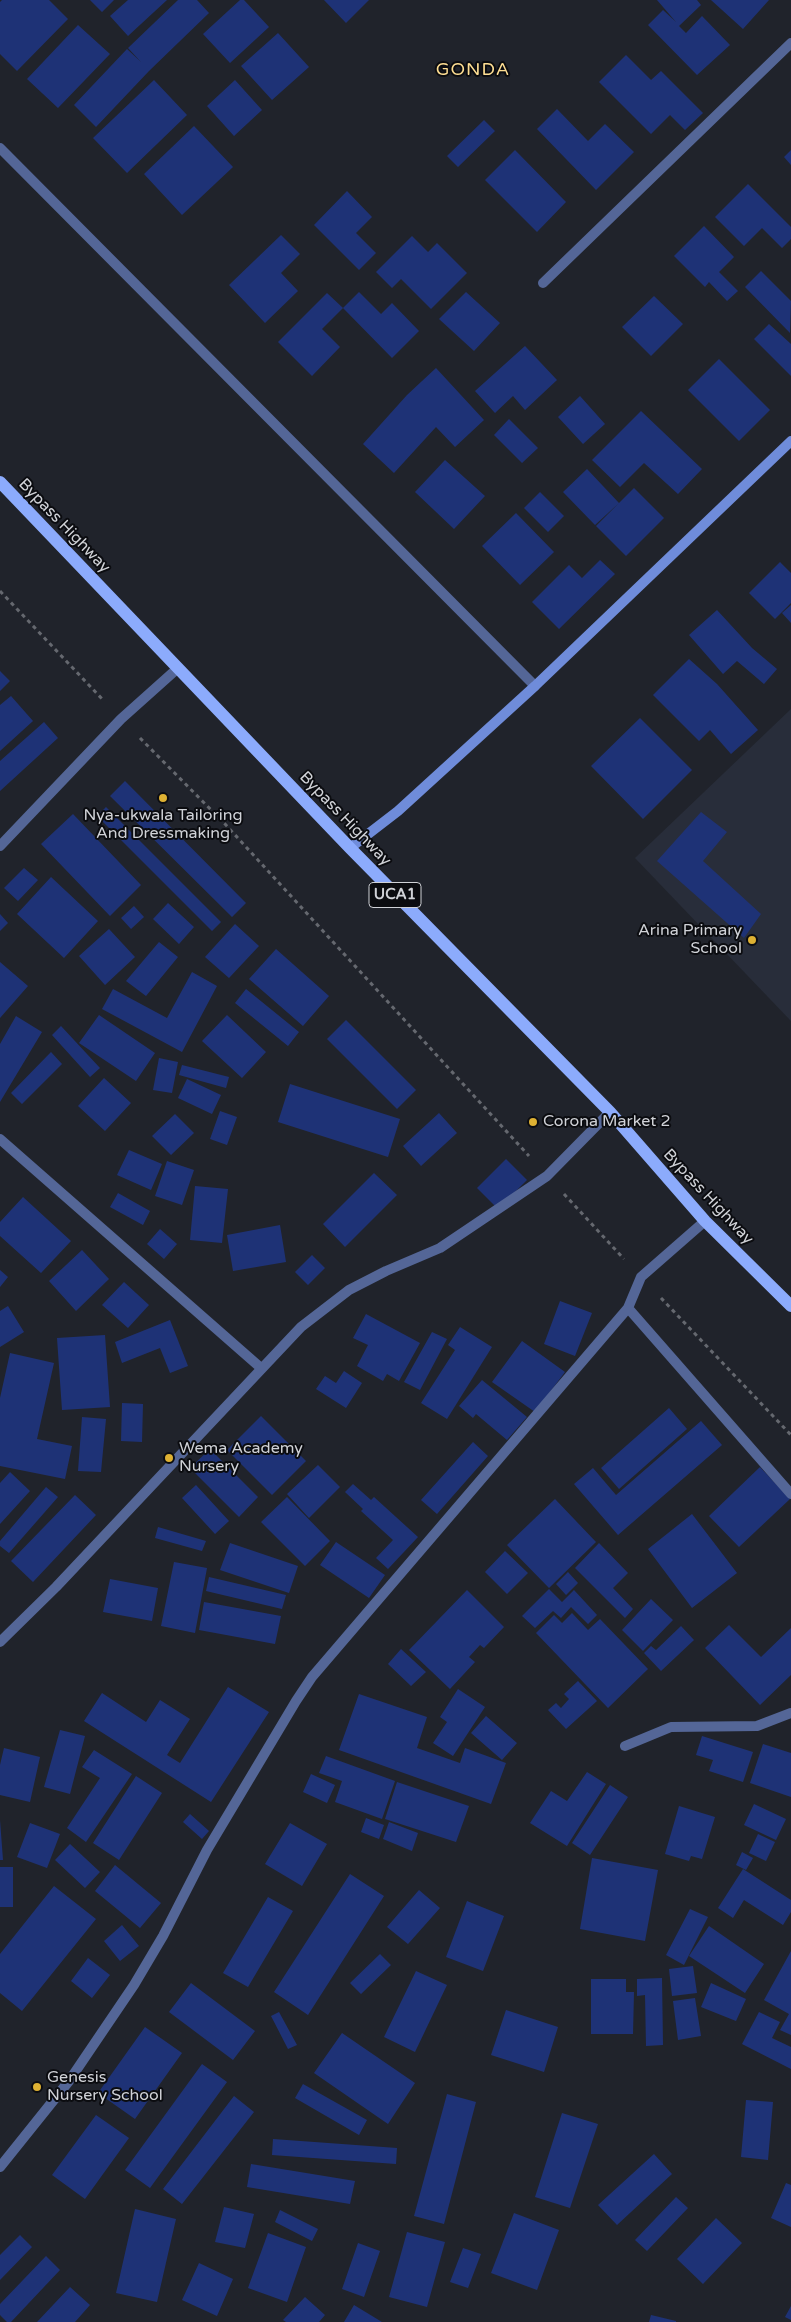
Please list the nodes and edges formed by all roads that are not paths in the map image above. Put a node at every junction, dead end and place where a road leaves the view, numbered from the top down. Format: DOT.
graph roads {
  1 [pos="791,43"];
  2 [pos="0,148"];
  3 [pos="543,284"];
  4 [pos="791,440"];
  5 [pos="0,482"];
  6 [pos="178,668"];
  7 [pos="535,686"];
  8 [pos="0,846"];
  9 [pos="350,848"];
  10 [pos="610,1112"];
  11 [pos="0,1139"];
  12 [pos="705,1221"];
  13 [pos="791,1306"];
  14 [pos="628,1308"];
  15 [pos="260,1368"];
  16 [pos="791,1494"];
  17 [pos="0,1642"];
  18 [pos="791,1714"];
  19 [pos="625,1746"];
  20 [pos="0,2167"];
  1 -- 3 [label="street"];
  2 -- 7 [label="street"];
  4 -- 7 [label="street"];
  5 -- 6 [label="main road, Bypass Highway / UCA1"];
  6 -- 8 [label="street"];
  6 -- 9 [label="main road, Bypass Highway / UCA1"];
  7 -- 9 [label="street"];
  9 -- 10 [label="main road, Bypass Highway / UCA1"];
  10 -- 12 [label="main road, Bypass Highway / UCA1"];
  10 -- 15 [label="street"];
  11 -- 15 [label="street"];
  12 -- 13 [label="main road, Bypass Highway / UCA1"];
  12 -- 14 [label="street"];
  14 -- 16 [label="street"];
  14 -- 20 [label="street"];
  15 -- 17 [label="street"];
  18 -- 19 [label="street"];
}
